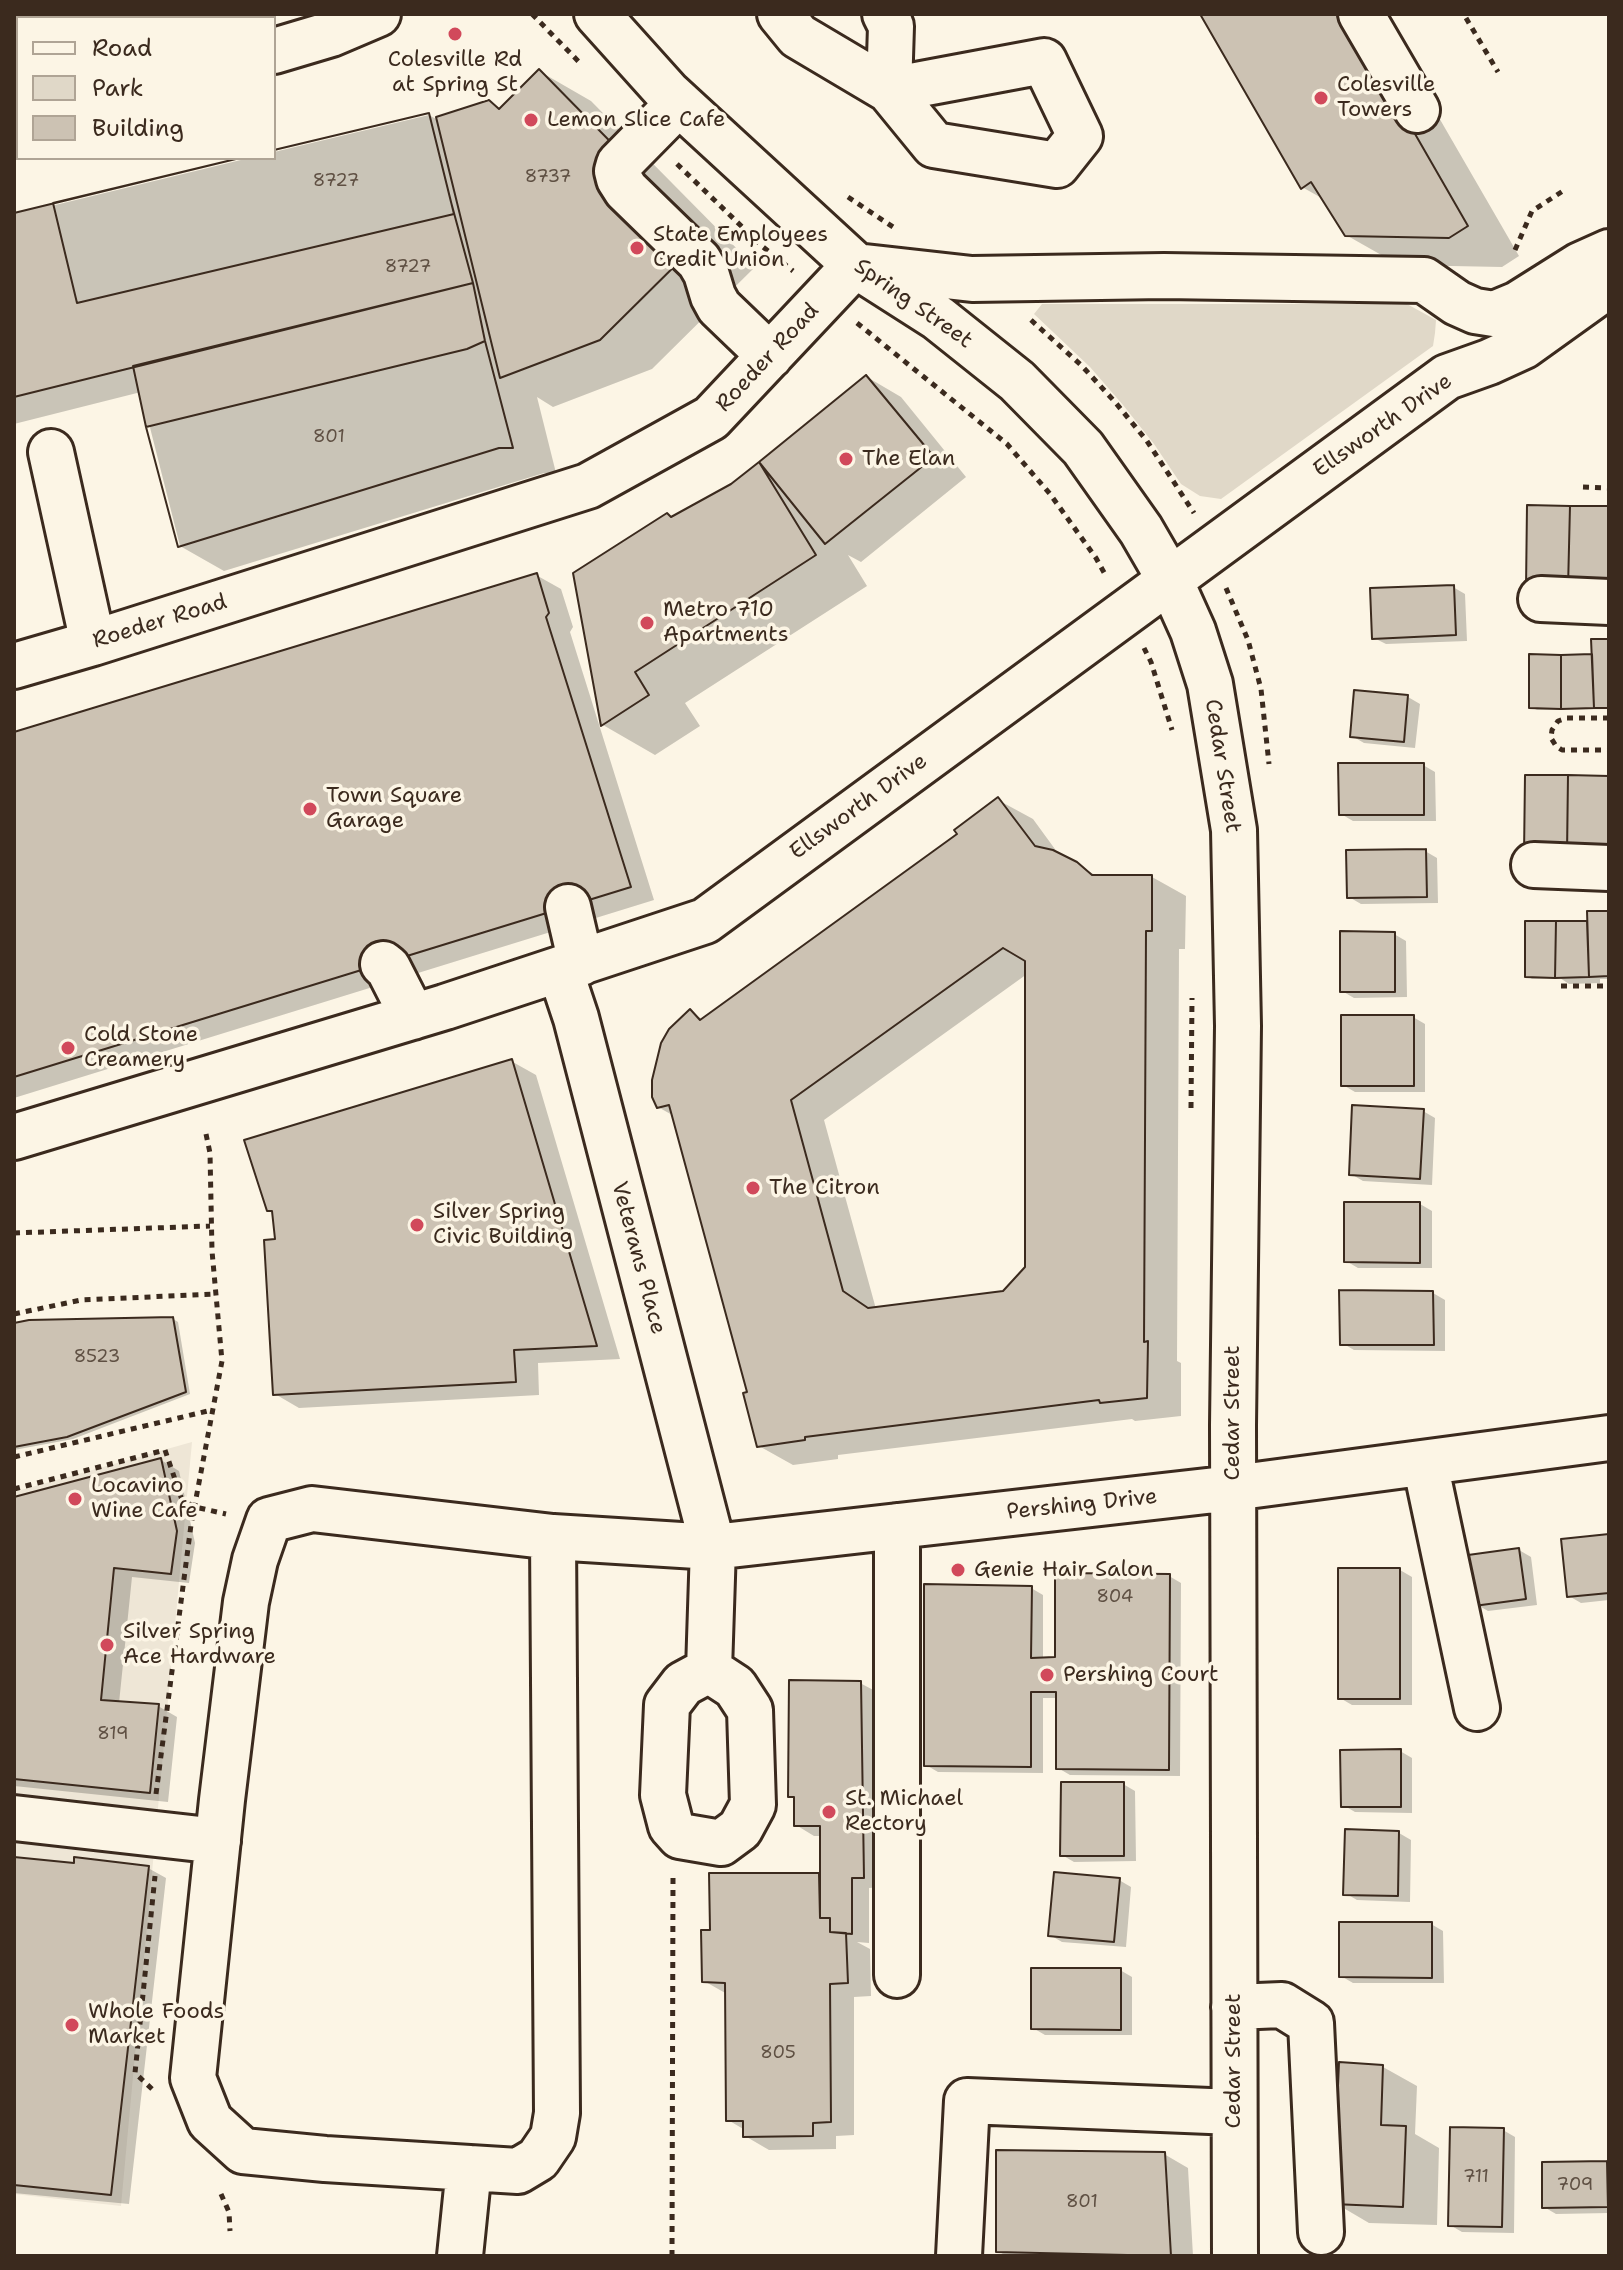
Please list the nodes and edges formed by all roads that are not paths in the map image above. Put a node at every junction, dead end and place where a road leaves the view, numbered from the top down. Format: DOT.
graph roads {
  1 [pos="378,14"];
  2 [pos="597,14"];
  3 [pos="780,14"];
  4 [pos="885,14"];
  5 [pos="1361,14"];
  6 [pos="276,50"];
  7 [pos="679,103"];
  8 [pos="1417,110"];
  9 [pos="1609,252"];
  10 [pos="855,265"];
  11 [pos="1609,285"];
  12 [pos="770,356"];
  13 [pos="51,452"];
  14 [pos="1170,580"];
  15 [pos="1541,599"];
  16 [pos="1609,602"];
  17 [pos="93,643"];
  18 [pos="14,666"];
  19 [pos="1534,865"];
  20 [pos="1609,868"];
  21 [pos="568,907"];
  22 [pos="383,964"];
  23 [pos="571,966"];
  24 [pos="413,1017"];
  25 [pos="14,1137"];
  26 [pos="1609,1438"];
  27 [pos="1425,1463"];
  28 [pos="1233,1488"];
  29 [pos="897,1526"];
  30 [pos="553,1537"];
  31 [pos="713,1547"];
  32 [pos="709,1670"];
  33 [pos="1477,1708"];
  34 [pos="14,1818"];
  35 [pos="218,1841"];
  36 [pos="897,1975"];
  37 [pos="1234,2007"];
  38 [pos="1234,2112"];
  39 [pos="469,2168"];
  40 [pos="1321,2232"];
  41 [pos="460,2256"];
  42 [pos="959,2256"];
  43 [pos="1235,2256"];
  1 -- 6 [label="main road"];
  2 -- 7 [label="main road, Spring Street"];
  3 -- 4 [label="main road"];
  5 -- 8 [label="main road"];
  7 -- 10 [label="main road, Spring Street"];
  7 -- 12 [label="main road"];
  9 -- 10 [label="main road"];
  10 -- 12 [label="main road, Roeder Road"];
  10 -- 14 [label="main road, Spring Street"];
  11 -- 14 [label="main road, Ellsworth Drive"];
  12 -- 17 [label="main road, Roeder Road"];
  13 -- 17 [label="main road"];
  14 -- 23 [label="main road, Ellsworth Drive"];
  14 -- 28 [label="main road, Cedar Street"];
  15 -- 16 [label="main road"];
  17 -- 18 [label="main road, Roeder Road"];
  19 -- 20 [label="main road"];
  21 -- 23 [label="main road, Veterans Place"];
  22 -- 24 [label="main road"];
  23 -- 24 [label="main road, Ellsworth Drive"];
  23 -- 31 [label="main road, Veterans Place"];
  24 -- 25 [label="main road, Ellsworth Drive"];
  26 -- 27 [label="main road, Pershing Drive"];
  27 -- 28 [label="main road, Pershing Drive"];
  27 -- 33 [label="main road"];
  28 -- 29 [label="main road, Pershing Drive"];
  28 -- 37 [label="main road, Cedar Street"];
  29 -- 31 [label="main road, Pershing Drive"];
  29 -- 36 [label="main road"];
  30 -- 31 [label="main road, Pershing Drive"];
  30 -- 35 [label="main road, Pershing Drive"];
  30 -- 39 [label="main road"];
  31 -- 32 [label="main road, Veterans Place"];
  32 -- 32 [label="main road"];
  34 -- 35 [label="main road"];
  35 -- 39 [label="main road"];
  37 -- 38 [label="main road, Cedar Street"];
  37 -- 40 [label="main road"];
  38 -- 42 [label="main road"];
  38 -- 43 [label="main road, Cedar Street"];
  39 -- 41 [label="main road"];
}
